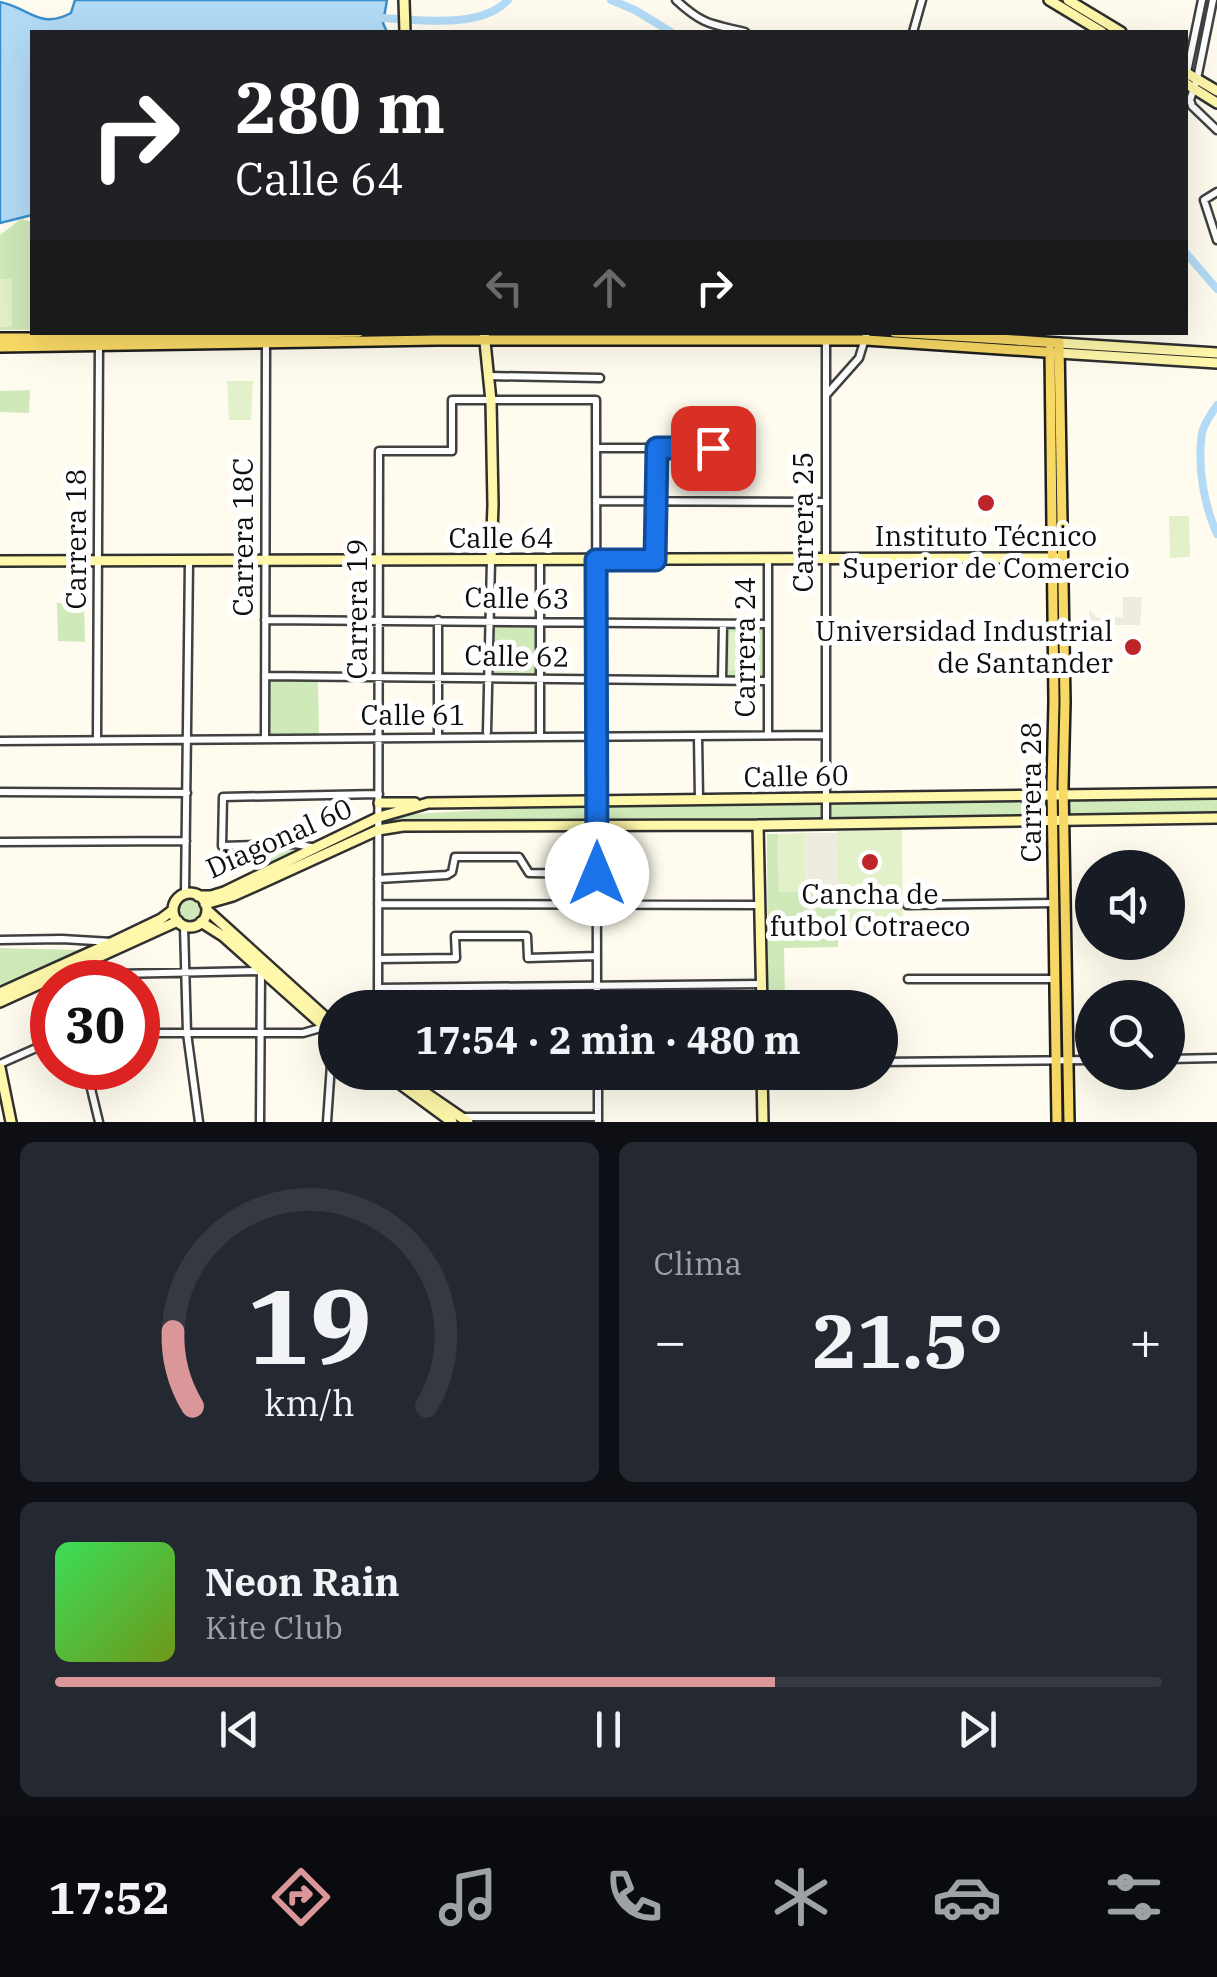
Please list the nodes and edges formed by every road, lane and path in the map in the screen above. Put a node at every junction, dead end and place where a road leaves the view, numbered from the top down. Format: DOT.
graph roads {
  1 [pos="676,0"];
  2 [pos="922,0"];
  3 [pos="1049,0"];
  4 [pos="1202,0"];
  5 [pos="1213,0"];
  6 [pos="404,2"];
  7 [pos="1070,3"];
  8 [pos="405,30"];
  9 [pos="737,30"];
  10 [pos="914,30"];
  11 [pos="1100,30"];
  12 [pos="1117,30"];
  13 [pos="1189,79"];
  14 [pos="1217,91"];
  15 [pos="1217,103"];
  16 [pos="1188,104"];
  17 [pos="1217,130"];
  18 [pos="1217,192"];
  19 [pos="1217,240"];
  20 [pos="319,335"];
  21 [pos="924,335"];
  22 [pos="484,336"];
  23 [pos="866,336"];
  24 [pos="0,338"];
  25 [pos="266,339"];
  26 [pos="826,340"];
  27 [pos="99,342"];
  28 [pos="0,346"];
  29 [pos="1055,348"];
  30 [pos="1217,353"];
  31 [pos="1217,363"];
  32 [pos="489,376"];
  33 [pos="600,378"];
  34 [pos="826,395"];
  35 [pos="491,401"];
  36 [pos="596,448"];
  37 [pos="657,448"];
  38 [pos="713,448"];
  39 [pos="656,500"];
  40 [pos="596,501"];
  41 [pos="826,502"];
  42 [pos="1057,558"];
  43 [pos="380,560"];
  44 [pos="490,560"];
  45 [pos="540,560"];
  46 [pos="596,560"];
  47 [pos="655,560"];
  48 [pos="768,560"];
  49 [pos="826,560"];
  50 [pos="0,561"];
  51 [pos="98,561"];
  52 [pos="189,561"];
  53 [pos="266,561"];
  54 [pos="265,620"];
  55 [pos="438,620"];
  56 [pos="490,621"];
  57 [pos="379,622"];
  58 [pos="542,622"];
  59 [pos="596,622"];
  60 [pos="723,624"];
  61 [pos="768,624"];
  62 [pos="265,676"];
  63 [pos="379,676"];
  64 [pos="438,677"];
  65 [pos="488,678"];
  66 [pos="541,678"];
  67 [pos="596,680"];
  68 [pos="722,680"];
  69 [pos="768,680"];
  70 [pos="488,732"];
  71 [pos="768,735"];
  72 [pos="826,735"];
  73 [pos="596,736"];
  74 [pos="698,736"];
  75 [pos="540,737"];
  76 [pos="379,738"];
  77 [pos="438,738"];
  78 [pos="265,739"];
  79 [pos="97,740"];
  80 [pos="187,740"];
  81 [pos="0,741"];
  82 [pos="0,792"];
  83 [pos="186,793"];
  84 [pos="1217,793"];
  85 [pos="1057,794"];
  86 [pos="379,798"];
  87 [pos="826,798"];
  88 [pos="596,800"];
  89 [pos="698,800"];
  90 [pos="428,802"];
  91 [pos="378,817"];
  92 [pos="1217,818"];
  93 [pos="1058,820"];
  94 [pos="596,824"];
  95 [pos="826,824"];
  96 [pos="758,825"];
  97 [pos="378,830"];
  98 [pos="186,841"];
  99 [pos="0,842"];
  100 [pos="294,844"];
  101 [pos="318,848"];
  102 [pos="294,859"];
  103 [pos="597,874"];
  104 [pos="378,879"];
  105 [pos="186,894"];
  106 [pos="232,896"];
  107 [pos="203,903"];
  108 [pos="1054,903"];
  109 [pos="378,904"];
  110 [pos="597,905"];
  111 [pos="907,905"];
  112 [pos="758,906"];
  113 [pos="173,910"];
  114 [pos="200,922"];
  115 [pos="181,924"];
  116 [pos="228,928"];
  117 [pos="0,940"];
  118 [pos="81,940"];
  119 [pos="113,942"];
  120 [pos="85,954"];
  121 [pos="597,956"];
  122 [pos="378,959"];
  123 [pos="102,960"];
  124 [pos="261,970"];
  125 [pos="186,972"];
  126 [pos="160,974"];
  127 [pos="1056,978"];
  128 [pos="908,980"];
  129 [pos="597,984"];
  130 [pos="762,984"];
  131 [pos="378,988"];
  132 [pos="30,990"];
  133 [pos="597,990"];
  134 [pos="762,990"];
  135 [pos="0,993"];
  136 [pos="0,1002"];
  137 [pos="318,1017"];
  138 [pos="318,1019"];
  139 [pos="318,1032"];
  140 [pos="160,1033"];
  141 [pos="187,1033"];
  142 [pos="260,1033"];
  143 [pos="30,1052"];
  144 [pos="1217,1058"];
  145 [pos="1185,1059"];
  146 [pos="1061,1060"];
  147 [pos="1075,1060"];
  148 [pos="898,1062"];
  149 [pos="0,1066"];
  150 [pos="91,1090"];
  151 [pos="329,1090"];
  152 [pos="411,1090"];
  153 [pos="417,1090"];
  154 [pos="598,1090"];
  155 [pos="762,1090"];
  156 [pos="451,1117"];
  157 [pos="598,1120"];
  158 [pos="12,1122"];
  159 [pos="99,1122"];
  160 [pos="199,1122"];
  161 [pos="260,1122"];
  162 [pos="327,1122"];
  163 [pos="762,1122"];
  164 [pos="1057,1122"];
  165 [pos="1068,1122"];
  1 -- 9 [label="street"];
  2 -- 10 [label="street"];
  3 -- 7 [label="street"];
  4 -- 13 [label="street"];
  5 -- 13 [label="street"];
  6 -- 8 [label="street"];
  7 -- 11 [label="street"];
  7 -- 12 [label="street"];
  13 -- 14 [label="street"];
  13 -- 15 [label="street"];
  16 -- 17 [label="street"];
  18 -- 19 [label="street"];
  20 -- 25 [label="main road"];
  21 -- 29 [label="main road"];
  22 -- 25 [label="main road"];
  22 -- 26 [label="main road"];
  22 -- 32 [label="street"];
  23 -- 26 [label="main road"];
  23 -- 29 [label="main road"];
  23 -- 34 [label="street"];
  24 -- 27 [label="main road"];
  25 -- 27 [label="main road"];
  25 -- 53 [label="street, Carrera 18C"];
  26 -- 34 [label="street, Carrera 25"];
  27 -- 28 [label="main road"];
  27 -- 51 [label="street, Carrera 18"];
  29 -- 30 [label="street"];
  29 -- 31 [label="street"];
  29 -- 42 [label="main road, Carrera 28"];
  32 -- 33 [label="street"];
  32 -- 35 [label="street"];
  34 -- 41 [label="street, Carrera 25"];
  35 -- 36 [label="street"];
  35 -- 43 [label="street, Carrera 19"];
  35 -- 44 [label="street"];
  36 -- 37 [label="street"];
  36 -- 40 [label="street"];
  37 -- 38 [label="street"];
  37 -- 39 [label="street"];
  39 -- 40 [label="street"];
  39 -- 41 [label="street"];
  39 -- 47 [label="street"];
  40 -- 46 [label="street"];
  41 -- 49 [label="street, Carrera 25"];
  42 -- 49 [label="street, Calle 64"];
  42 -- 85 [label="main road, Carrera 28"];
  43 -- 44 [label="street, Calle 64"];
  43 -- 53 [label="street, Calle 64"];
  43 -- 57 [label="street, Carrera 19"];
  44 -- 45 [label="street, Calle 64"];
  44 -- 56 [label="street"];
  45 -- 46 [label="street, Calle 64"];
  45 -- 58 [label="street"];
  46 -- 47 [label="street, Calle 64"];
  46 -- 59 [label="street"];
  47 -- 48 [label="street, Calle 64"];
  48 -- 49 [label="street, Calle 64"];
  48 -- 61 [label="street, Carrera 24"];
  49 -- 72 [label="street, Carrera 25"];
  50 -- 51 [label="street, Calle 64"];
  51 -- 52 [label="street, Calle 64"];
  51 -- 79 [label="street, Carrera 18"];
  52 -- 53 [label="street, Calle 64"];
  52 -- 80 [label="street"];
  53 -- 54 [label="street, Carrera 18C"];
  54 -- 57 [label="street, Calle 63"];
  54 -- 62 [label="street, Carrera 18C"];
  55 -- 56 [label="street, Calle 63"];
  55 -- 57 [label="street, Calle 63"];
  55 -- 64 [label="street"];
  56 -- 58 [label="street, Calle 63"];
  56 -- 65 [label="street"];
  57 -- 63 [label="street, Carrera 19"];
  58 -- 59 [label="street, Calle 63"];
  58 -- 66 [label="street"];
  59 -- 60 [label="street, Calle 63"];
  59 -- 67 [label="street"];
  60 -- 61 [label="street, Calle 63"];
  60 -- 68 [label="street"];
  61 -- 69 [label="street, Carrera 24"];
  62 -- 63 [label="street, Calle 62"];
  62 -- 78 [label="street, Carrera 18C"];
  63 -- 64 [label="street, Calle 62"];
  63 -- 76 [label="street, Carrera 19"];
  64 -- 65 [label="street, Calle 62"];
  64 -- 77 [label="street"];
  65 -- 66 [label="street, Calle 62"];
  65 -- 70 [label="street"];
  66 -- 67 [label="street, Calle 62"];
  66 -- 75 [label="street"];
  67 -- 68 [label="street, Calle 62"];
  67 -- 73 [label="street"];
  68 -- 69 [label="street, Calle 62"];
  69 -- 71 [label="street, Carrera 24"];
  71 -- 72 [label="street, Calle 61"];
  71 -- 74 [label="street, Calle 61"];
  72 -- 87 [label="street, Carrera 25"];
  73 -- 74 [label="street, Calle 61"];
  73 -- 75 [label="street, Calle 61"];
  73 -- 88 [label="street"];
  74 -- 89 [label="street"];
  75 -- 77 [label="street, Calle 61"];
  76 -- 77 [label="street, Calle 61"];
  76 -- 78 [label="street, Calle 61"];
  76 -- 86 [label="street, Carrera 19"];
  78 -- 80 [label="street, Calle 61"];
  79 -- 80 [label="street, Calle 61"];
  79 -- 81 [label="street, Calle 61"];
  80 -- 83 [label="street"];
  82 -- 83 [label="street"];
  83 -- 98 [label="street"];
  84 -- 85 [label="street, Calle 60"];
  85 -- 87 [label="street, Calle 60"];
  85 -- 93 [label="main road, Carrera 28"];
  86 -- 90 [label="street"];
  86 -- 91 [label="street, Carrera 19"];
  86 -- 100 [label="street"];
  87 -- 89 [label="street, Calle 60"];
  87 -- 95 [label="street, Carrera 25"];
  88 -- 89 [label="street, Calle 60"];
  88 -- 90 [label="street, Calle 60"];
  88 -- 94 [label="street"];
  90 -- 91 [label="street, Calle 60"];
  91 -- 97 [label="street, Carrera 19"];
  91 -- 101 [label="street, Diagonal 60"];
  92 -- 93 [label="street, Calle 60"];
  93 -- 95 [label="street, Calle 60"];
  93 -- 108 [label="main road, Carrera 28"];
  93 -- 146 [label="main road, Carrera 28"];
  94 -- 96 [label="street, Calle 60"];
  94 -- 97 [label="street, Calle 60"];
  94 -- 103 [label="street"];
  95 -- 96 [label="street, Calle 60"];
  96 -- 112 [label="street"];
  97 -- 104 [label="street, Carrera 19"];
  97 -- 106 [label="street, Diagonal 60"];
  98 -- 99 [label="street"];
  98 -- 105 [label="street"];
  100 -- 101 [label="street"];
  100 -- 102 [label="street"];
  101 -- 102 [label="street, Diagonal 60"];
  102 -- 107 [label="street, Diagonal 60"];
  103 -- 104 [label="street"];
  103 -- 110 [label="street"];
  104 -- 109 [label="street, Carrera 19"];
  105 -- 107 [label="street"];
  105 -- 113 [label="street"];
  106 -- 107 [label="street, Diagonal 60"];
  106 -- 116 [label="street"];
  107 -- 114 [label="street"];
  107 -- 116 [label="street"];
  108 -- 111 [label="street"];
  108 -- 127 [label="main road, Carrera 28"];
  109 -- 110 [label="street"];
  109 -- 122 [label="street, Carrera 19"];
  110 -- 112 [label="street"];
  110 -- 121 [label="street"];
  112 -- 130 [label="street"];
  113 -- 115 [label="street"];
  113 -- 119 [label="street"];
  114 -- 115 [label="street"];
  114 -- 124 [label="street"];
  115 -- 123 [label="street"];
  115 -- 125 [label="street"];
  116 -- 137 [label="street"];
  117 -- 118 [label="street"];
  118 -- 119 [label="street"];
  118 -- 120 [label="street"];
  119 -- 120 [label="street"];
  120 -- 135 [label="street"];
  121 -- 122 [label="street"];
  121 -- 129 [label="street"];
  122 -- 131 [label="street, Carrera 19"];
  124 -- 125 [label="street"];
  124 -- 138 [label="street"];
  124 -- 142 [label="street"];
  125 -- 126 [label="street"];
  125 -- 141 [label="street"];
  127 -- 128 [label="street"];
  127 -- 146 [label="main road, Carrera 28"];
  129 -- 130 [label="street"];
  129 -- 131 [label="street"];
  129 -- 133 [label="street"];
  130 -- 134 [label="street"];
  132 -- 136 [label="street"];
  139 -- 142 [label="street"];
  140 -- 141 [label="street"];
  141 -- 142 [label="street"];
  141 -- 160 [label="street"];
  142 -- 161 [label="street"];
  143 -- 149 [label="street"];
  144 -- 145 [label="street"];
  146 -- 147 [label="street"];
  146 -- 148 [label="street"];
  146 -- 164 [label="main road, Carrera 28"];
  146 -- 165 [label="main road, Carrera 28"];
  149 -- 158 [label="street"];
  150 -- 159 [label="street"];
  151 -- 162 [label="street"];
  152 -- 156 [label="street"];
  153 -- 156 [label="street"];
  154 -- 157 [label="street"];
  155 -- 163 [label="street"];
  156 -- 157 [label="street"];
}
